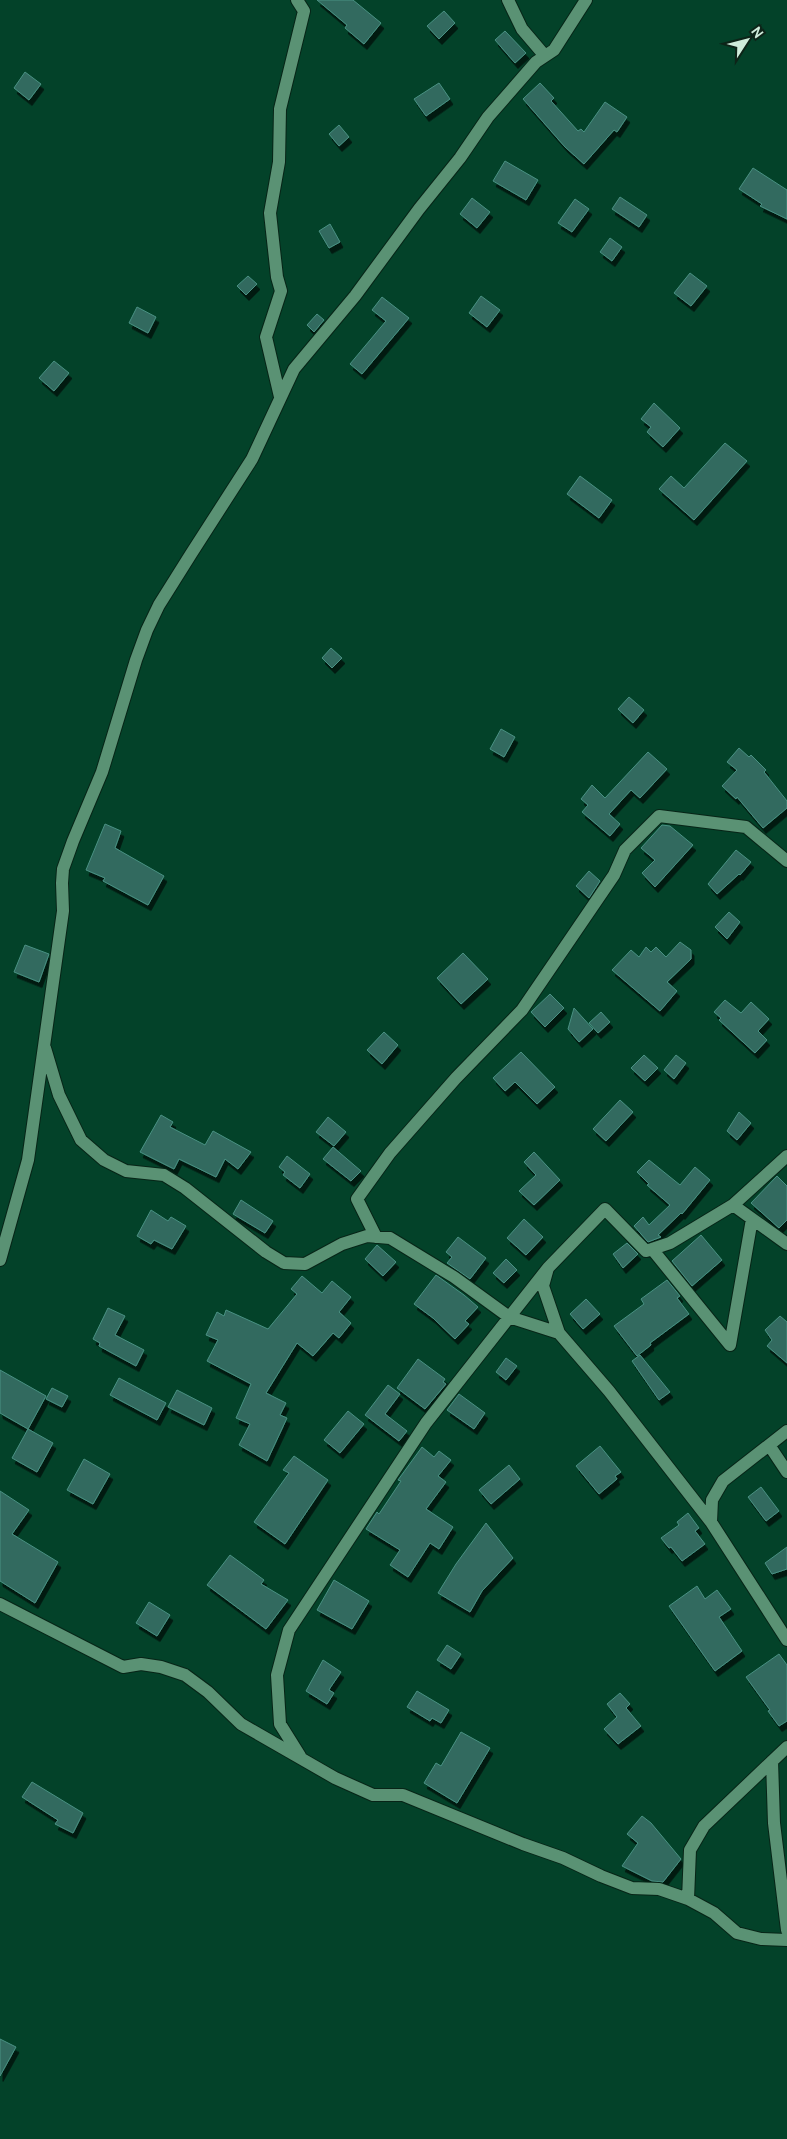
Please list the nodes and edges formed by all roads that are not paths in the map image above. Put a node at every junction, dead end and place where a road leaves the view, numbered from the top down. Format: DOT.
graph roads {
  1 [pos="297,0"];
  2 [pos="508,0"];
  3 [pos="586,0"];
  4 [pos="545,56"];
  5 [pos="280,397"];
  6 [pos="787,861"];
  7 [pos="44,1046"];
  8 [pos="787,1156"];
  9 [pos="734,1205"];
  10 [pos="752,1219"];
  11 [pos="376,1237"];
  12 [pos="787,1244"];
  13 [pos="652,1249"];
  14 [pos="0,1260"];
  15 [pos="548,1268"];
  16 [pos="509,1317"];
  17 [pos="558,1334"];
  18 [pos="787,1431"];
  19 [pos="769,1445"];
  20 [pos="787,1472"];
  21 [pos="711,1522"];
  22 [pos="0,1604"];
  23 [pos="787,1640"];
  24 [pos="787,1747"];
  25 [pos="302,1758"];
  26 [pos="772,1761"];
  27 [pos="688,1899"];
  28 [pos="787,1930"];
  29 [pos="787,1940"];
  1 -- 5 [label="street"];
  2 -- 4 [label="street"];
  3 -- 4 [label="street"];
  4 -- 5 [label="street"];
  5 -- 7 [label="street"];
  6 -- 11 [label="street"];
  7 -- 11 [label="street"];
  7 -- 14 [label="street"];
  8 -- 9 [label="street"];
  9 -- 10 [label="street"];
  9 -- 13 [label="street"];
  10 -- 12 [label="street"];
  10 -- 13 [label="street"];
  11 -- 16 [label="street"];
  13 -- 15 [label="street"];
  15 -- 16 [label="street"];
  15 -- 17 [label="street"];
  16 -- 17 [label="street"];
  16 -- 25 [label="street"];
  17 -- 21 [label="street"];
  18 -- 19 [label="street"];
  19 -- 20 [label="street"];
  19 -- 21 [label="street"];
  21 -- 23 [label="street"];
  22 -- 25 [label="street"];
  24 -- 26 [label="street"];
  25 -- 27 [label="street"];
  26 -- 27 [label="street"];
  26 -- 28 [label="street"];
  27 -- 29 [label="street"];
}
